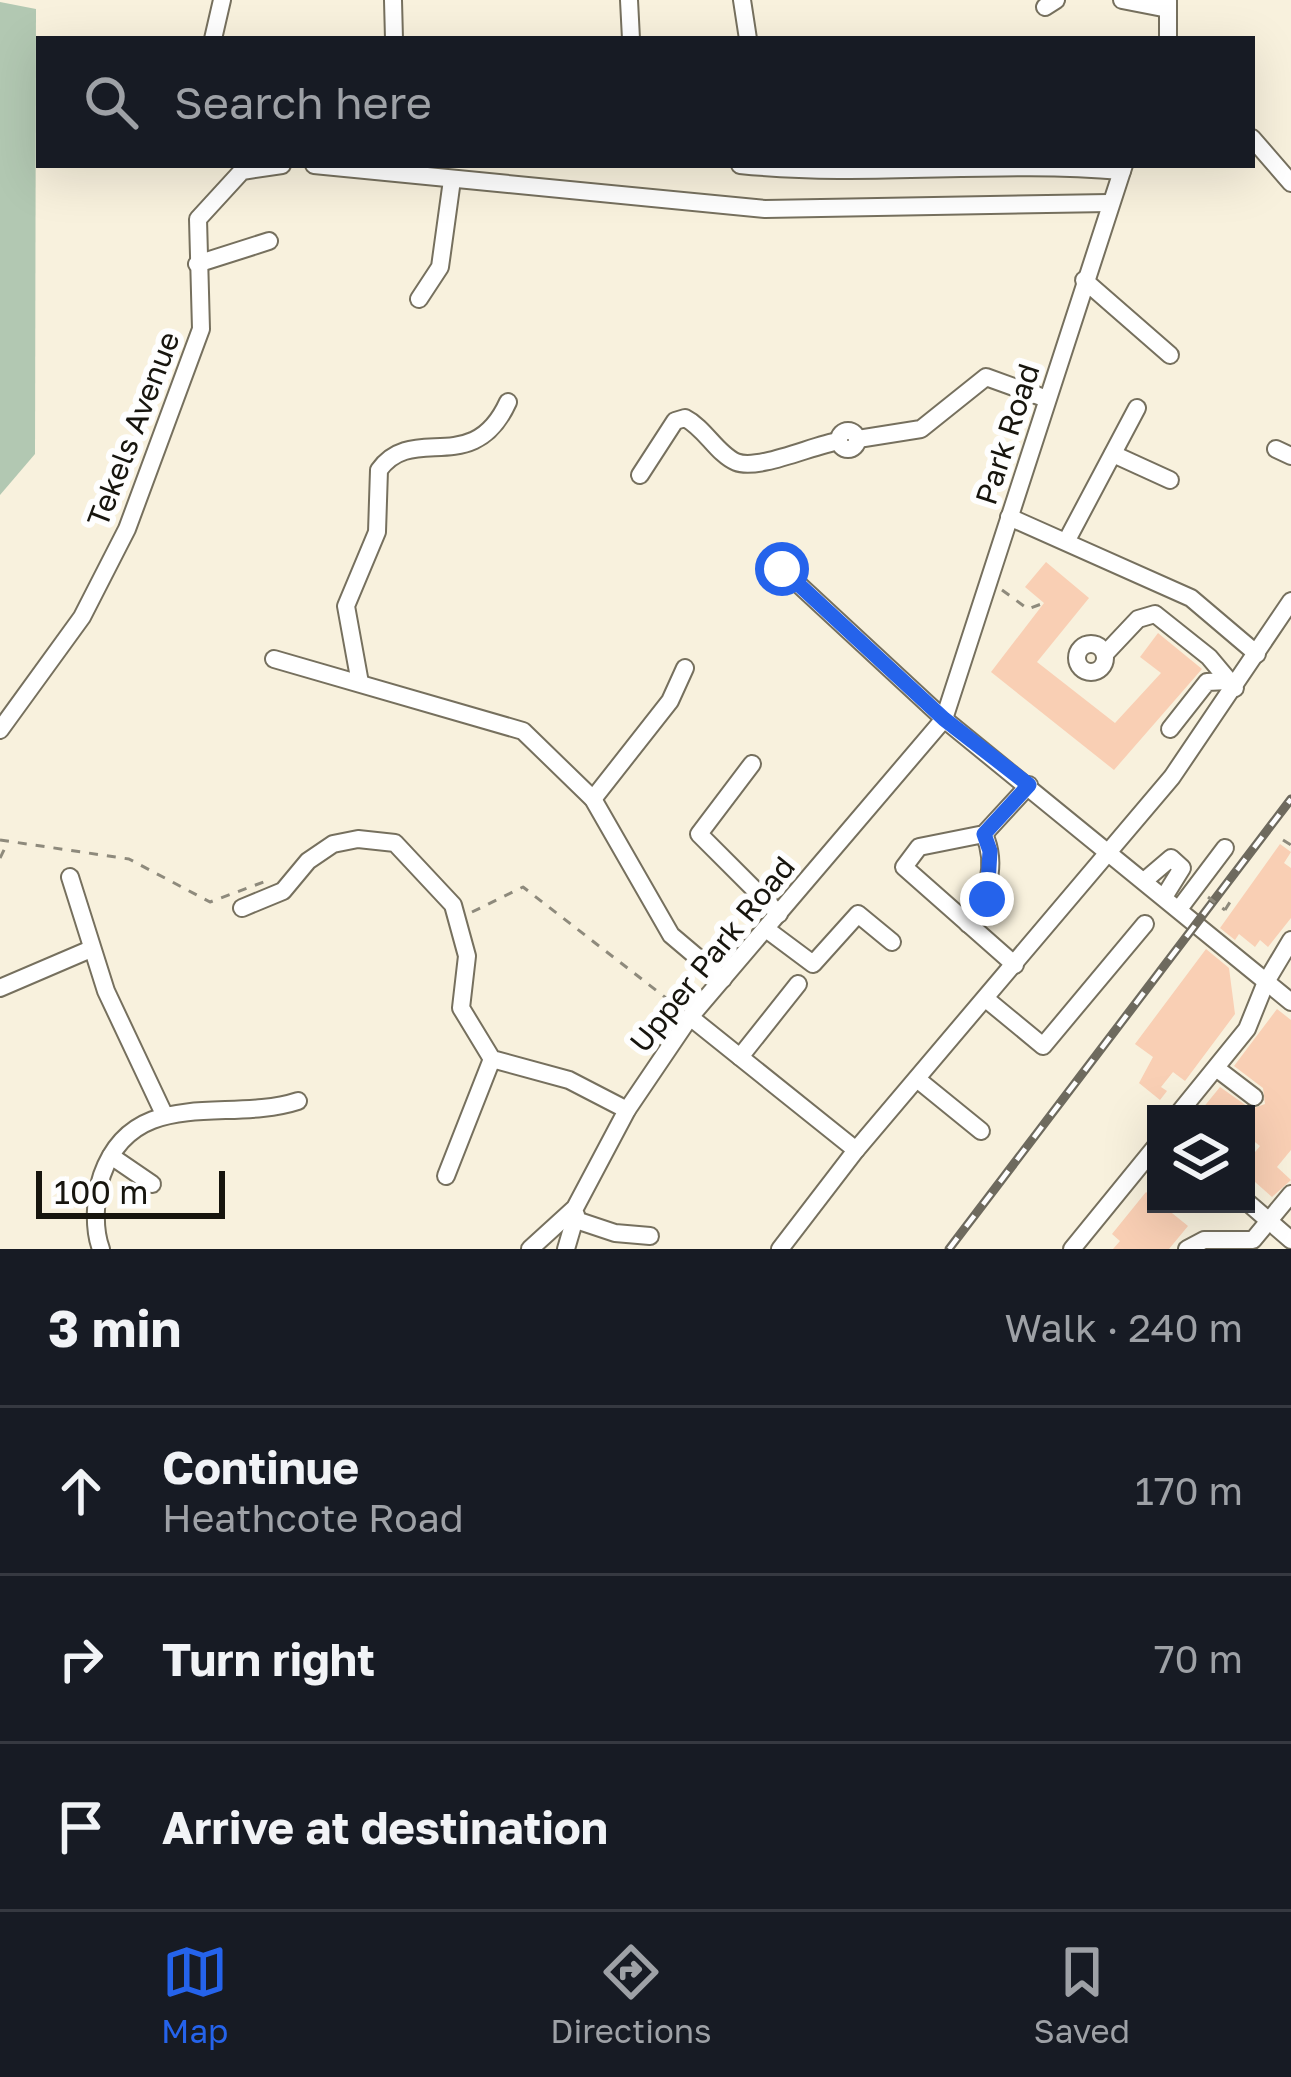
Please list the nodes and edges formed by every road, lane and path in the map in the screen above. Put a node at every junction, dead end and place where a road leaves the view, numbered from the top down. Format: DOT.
graph roads {
  1 [pos="222,0"];
  2 [pos="393,0"];
  3 [pos="629,0"];
  4 [pos="742,0"];
  5 [pos="1122,0"];
  6 [pos="1168,4"];
  7 [pos="214,36"];
  8 [pos="394,36"];
  9 [pos="631,36"];
  10 [pos="748,36"];
  11 [pos="1168,36"];
  12 [pos="1255,141"];
  13 [pos="262,168"];
  14 [pos="342,168"];
  15 [pos="768,168"];
  16 [pos="987,168"];
  17 [pos="1123,168"];
  18 [pos="452,180"];
  19 [pos="1291,183"];
  20 [pos="1109,203"];
  21 [pos="269,241"];
  22 [pos="197,264"];
  23 [pos="1086,292"];
  24 [pos="419,299"];
  25 [pos="1170,355"];
  26 [pos="1047,399"];
  27 [pos="508,402"];
  28 [pos="1137,408"];
  29 [pos="1113,454"];
  30 [pos="640,475"];
  31 [pos="1170,480"];
  32 [pos="1009,517"];
  33 [pos="1067,540"];
  34 [pos="782,569"];
  35 [pos="996,586"];
  36 [pos="1291,601"];
  37 [pos="1044,603"];
  38 [pos="1105,654"];
  39 [pos="1257,654"];
  40 [pos="274,659"];
  41 [pos="685,668"];
  42 [pos="360,683"];
  43 [pos="1232,684"];
  44 [pos="944,719"];
  45 [pos="1170,729"];
  46 [pos="0,730"];
  47 [pos="752,764"];
  48 [pos="1029,785"];
  49 [pos="593,799"];
  50 [pos="984,834"];
  51 [pos="0,840"];
  52 [pos="1283,840"];
  53 [pos="7,842"];
  54 [pos="1291,845"];
  55 [pos="1226,848"];
  56 [pos="1108,852"];
  57 [pos="0,858"];
  58 [pos="70,878"];
  59 [pos="294,878"];
  60 [pos="1144,881"];
  61 [pos="1208,897"];
  62 [pos="1230,902"];
  63 [pos="1172,903"];
  64 [pos="242,908"];
  65 [pos="779,914"];
  66 [pos="458,918"];
  67 [pos="968,924"];
  68 [pos="1145,924"];
  69 [pos="766,929"];
  70 [pos="1291,940"];
  71 [pos="892,943"];
  72 [pos="91,950"];
  73 [pos="1016,965"];
  74 [pos="1291,970"];
  75 [pos="723,979"];
  76 [pos="1266,982"];
  77 [pos="798,984"];
  78 [pos="0,988"];
  79 [pos="986,999"];
  80 [pos="1291,1002"];
  81 [pos="690,1017"];
  82 [pos="740,1057"];
  83 [pos="491,1059"];
  84 [pos="1216,1068"];
  85 [pos="917,1079"];
  86 [pos="1254,1096"];
  87 [pos="298,1101"];
  88 [pos="1185,1105"];
  89 [pos="627,1110"];
  90 [pos="164,1114"];
  91 [pos="980,1131"];
  92 [pos="856,1150"];
  93 [pos="111,1156"];
  94 [pos="1147,1157"];
  95 [pos="150,1175"];
  96 [pos="446,1176"];
  97 [pos="1291,1194"];
  98 [pos="1255,1210"];
  99 [pos="576,1214"];
  100 [pos="1269,1222"];
  101 [pos="650,1236"];
  102 [pos="1291,1240"];
  103 [pos="538,1247"];
  104 [pos="101,1249"];
  105 [pos="566,1249"];
  106 [pos="780,1249"];
  107 [pos="1072,1249"];
  108 [pos="1187,1249"];
  1 -- 7 [label="street"];
  2 -- 8 [label="street"];
  3 -- 9 [label="street"];
  4 -- 10 [label="street"];
  5 -- 6 [label="street"];
  6 -- 11 [label="street"];
  12 -- 19 [label="street"];
  13 -- 22 [label="street, Tekels Avenue"];
  14 -- 18 [label="street"];
  15 -- 16 [label="street"];
  17 -- 20 [label="street, Park Road"];
  18 -- 20 [label="street"];
  18 -- 24 [label="street"];
  20 -- 23 [label="street, Park Road"];
  21 -- 22 [label="street"];
  22 -- 46 [label="street, Tekels Avenue"];
  23 -- 25 [label="street"];
  23 -- 26 [label="street, Park Road"];
  26 -- 30 [label="street"];
  26 -- 32 [label="street, Park Road"];
  27 -- 42 [label="street"];
  28 -- 29 [label="street"];
  29 -- 31 [label="street"];
  29 -- 33 [label="street"];
  32 -- 33 [label="street"];
  32 -- 44 [label="street, Park Road"];
  33 -- 39 [label="street"];
  34 -- 44 [label="street"];
  35 -- 37 [label="path"];
  36 -- 39 [label="street"];
  38 -- 43 [label="street"];
  39 -- 43 [label="street"];
  40 -- 42 [label="street"];
  41 -- 49 [label="street"];
  42 -- 49 [label="street"];
  43 -- 45 [label="street"];
  43 -- 56 [label="street"];
  44 -- 48 [label="street"];
  44 -- 65 [label="street, Upper Park Road"];
  47 -- 65 [label="street"];
  48 -- 50 [label="street"];
  48 -- 56 [label="street"];
  49 -- 75 [label="street"];
  50 -- 67 [label="street"];
  50 -- 67 [label="street"];
  51 -- 53 [label="path"];
  52 -- 54 [label="path"];
  53 -- 57 [label="path"];
  53 -- 59 [label="path"];
  55 -- 63 [label="street"];
  56 -- 60 [label="street"];
  56 -- 73 [label="street"];
  58 -- 72 [label="street"];
  59 -- 64 [label="street"];
  59 -- 66 [label="street"];
  60 -- 63 [label="street"];
  60 -- 63 [label="street"];
  61 -- 62 [label="path, bridge"];
  63 -- 76 [label="street"];
  65 -- 69 [label="street, Upper Park Road"];
  66 -- 81 [label="path"];
  66 -- 83 [label="street"];
  67 -- 73 [label="street"];
  68 -- 79 [label="street"];
  69 -- 71 [label="street"];
  69 -- 75 [label="street, Upper Park Road"];
  70 -- 76 [label="street"];
  72 -- 78 [label="street"];
  72 -- 90 [label="street"];
  73 -- 79 [label="street"];
  74 -- 76 [label="street"];
  75 -- 81 [label="street, Upper Park Road"];
  76 -- 80 [label="street"];
  76 -- 84 [label="street"];
  77 -- 82 [label="street"];
  79 -- 85 [label="street"];
  81 -- 82 [label="street"];
  81 -- 89 [label="street, Upper Park Road"];
  82 -- 92 [label="street"];
  83 -- 89 [label="street"];
  83 -- 96 [label="street"];
  84 -- 86 [label="street"];
  84 -- 88 [label="street"];
  85 -- 91 [label="street"];
  85 -- 92 [label="street"];
  87 -- 90 [label="street"];
  89 -- 99 [label="street, Upper Park Road"];
  90 -- 93 [label="street"];
  92 -- 106 [label="street"];
  93 -- 95 [label="street"];
  93 -- 104 [label="street"];
  94 -- 107 [label="street"];
  97 -- 100 [label="street"];
  98 -- 100 [label="street"];
  99 -- 101 [label="street"];
  99 -- 103 [label="street"];
  99 -- 105 [label="street, Upper Park Road"];
  100 -- 102 [label="street"];
  100 -- 108 [label="street"];
}
